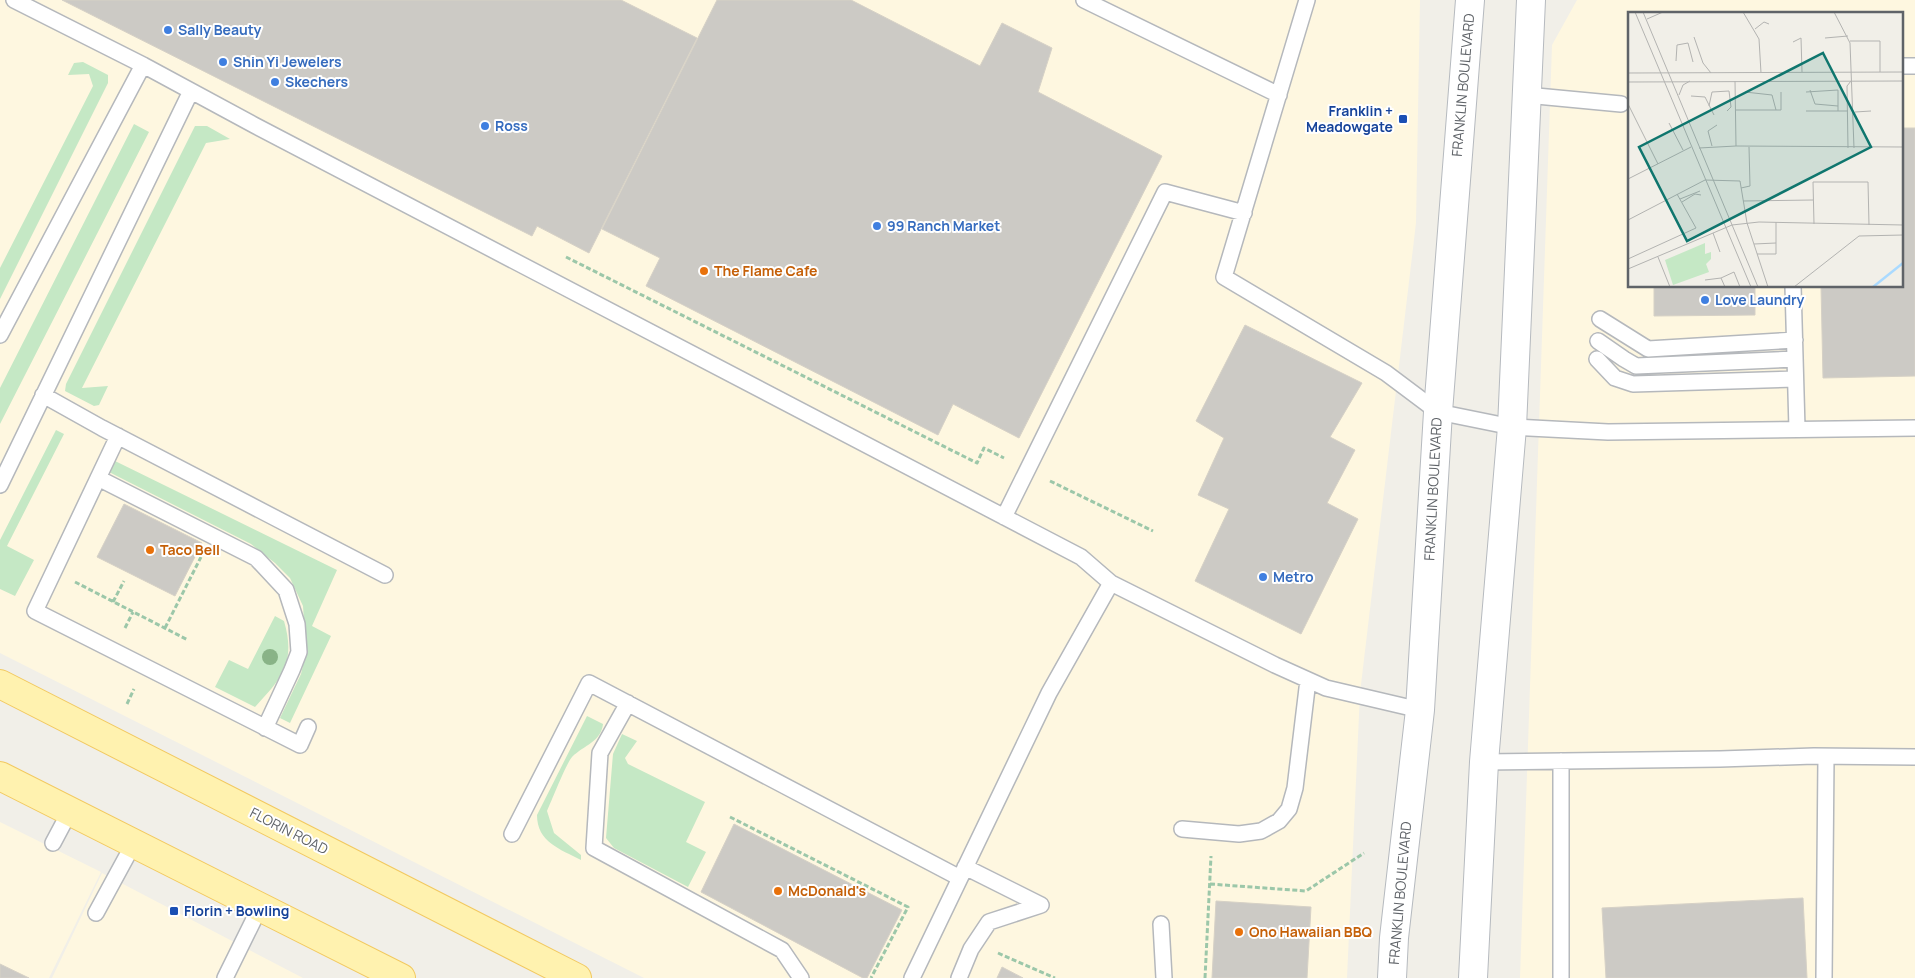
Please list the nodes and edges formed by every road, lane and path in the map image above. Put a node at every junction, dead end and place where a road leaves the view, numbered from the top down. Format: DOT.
graph roads {
  1 [pos="14,0"];
  2 [pos="1084,0"];
  3 [pos="1307,0"];
  4 [pos="1470,0"];
  5 [pos="1531,0"];
  6 [pos="142,65"];
  7 [pos="1902,66"];
  8 [pos="1915,66"];
  9 [pos="191,91"];
  10 [pos="1279,95"];
  11 [pos="1526,95"];
  12 [pos="1621,104"];
  13 [pos="1244,213"];
  14 [pos="564,256"];
  15 [pos="1794,288"];
  16 [pos="1600,319"];
  17 [pos="0,335"];
  18 [pos="1795,340"];
  19 [pos="1598,341"];
  20 [pos="1597,359"];
  21 [pos="1795,359"];
  22 [pos="1795,379"];
  23 [pos="44,396"];
  24 [pos="1438,412"];
  25 [pos="1512,427"];
  26 [pos="1915,428"];
  27 [pos="1797,429"];
  28 [pos="118,436"];
  29 [pos="1027,470"];
  30 [pos="98,478"];
  31 [pos="0,485"];
  32 [pos="1004,517"];
  33 [pos="1153,531"];
  34 [pos="202,555"];
  35 [pos="385,575"];
  36 [pos="71,580"];
  37 [pos="124,581"];
  38 [pos="1111,583"];
  39 [pos="113,602"];
  40 [pos="166,628"];
  41 [pos="188,640"];
  42 [pos="1308,680"];
  43 [pos="0,684"];
  44 [pos="628,703"];
  45 [pos="1420,710"];
  46 [pos="308,727"];
  47 [pos="265,728"];
  48 [pos="1826,757"];
  49 [pos="1915,757"];
  50 [pos="1561,761"];
  51 [pos="1484,762"];
  52 [pos="0,776"];
  53 [pos="70,811"];
  54 [pos="730,817"];
  55 [pos="1182,829"];
  56 [pos="1212,831"];
  57 [pos="512,834"];
  58 [pos="53,843"];
  59 [pos="134,843"];
  60 [pos="1364,853"];
  61 [pos="962,872"];
  62 [pos="1210,884"];
  63 [pos="260,907"];
  64 [pos="96,913"];
  65 [pos="1161,924"];
  66 [pos="394,976"];
  67 [pos="225,978"];
  68 [pos="577,978"];
  69 [pos="801,978"];
  70 [pos="871,978"];
  71 [pos="912,978"];
  72 [pos="959,978"];
  73 [pos="1164,978"];
  74 [pos="1205,978"];
  75 [pos="1392,978"];
  76 [pos="1472,978"];
  77 [pos="1561,978"];
  78 [pos="1824,978"];
  1 -- 6 [label="lane"];
  2 -- 10 [label="lane"];
  3 -- 10 [label="lane"];
  4 -- 24 [label="main road, FRANKLIN BOULEVARD"];
  5 -- 11 [label="main road"];
  6 -- 9 [label="lane"];
  6 -- 17 [label="lane"];
  7 -- 8 [label="lane"];
  9 -- 23 [label="lane"];
  9 -- 32 [label="lane"];
  10 -- 13 [label="lane"];
  11 -- 12 [label="lane"];
  11 -- 25 [label="main road"];
  13 -- 24 [label="lane"];
  13 -- 29 [label="lane"];
  14 -- 29 [label="path"];
  15 -- 18 [label="lane"];
  16 -- 18 [label="lane"];
  18 -- 21 [label="lane"];
  19 -- 21 [label="lane"];
  20 -- 22 [label="lane"];
  21 -- 22 [label="lane"];
  22 -- 27 [label="lane"];
  23 -- 28 [label="lane"];
  23 -- 31 [label="lane"];
  24 -- 25 [label="lane"];
  24 -- 45 [label="main road, FRANKLIN BOULEVARD"];
  25 -- 27 [label="lane"];
  25 -- 51 [label="main road"];
  26 -- 27 [label="lane"];
  28 -- 30 [label="lane"];
  28 -- 35 [label="lane"];
  29 -- 32 [label="lane"];
  29 -- 33 [label="path"];
  30 -- 47 [label="lane"];
  30 -- 47 [label="lane"];
  32 -- 38 [label="lane"];
  34 -- 40 [label="path"];
  36 -- 39 [label="path"];
  37 -- 39 [label="path"];
  38 -- 42 [label="lane"];
  38 -- 61 [label="lane"];
  39 -- 40 [label="path"];
  40 -- 41 [label="path"];
  42 -- 45 [label="lane"];
  42 -- 56 [label="lane"];
  43 -- 68 [label="main road, FLORIN ROAD"];
  44 -- 57 [label="lane"];
  44 -- 61 [label="lane"];
  44 -- 69 [label="lane"];
  45 -- 75 [label="main road, FRANKLIN BOULEVARD"];
  46 -- 47 [label="lane"];
  48 -- 49 [label="lane"];
  48 -- 50 [label="lane"];
  48 -- 78 [label="lane"];
  50 -- 51 [label="lane"];
  50 -- 77 [label="lane"];
  51 -- 76 [label="main road"];
  52 -- 53 [label="main road"];
  53 -- 58 [label="lane"];
  53 -- 59 [label="main road"];
  54 -- 70 [label="path"];
  55 -- 56 [label="lane"];
  56 -- 62 [label="path"];
  59 -- 63 [label="main road"];
  59 -- 64 [label="lane"];
  60 -- 62 [label="path"];
  61 -- 71 [label="lane"];
  61 -- 72 [label="lane"];
  62 -- 74 [label="path"];
  63 -- 66 [label="main road"];
  63 -- 67 [label="lane"];
  65 -- 73 [label="lane"];
}
